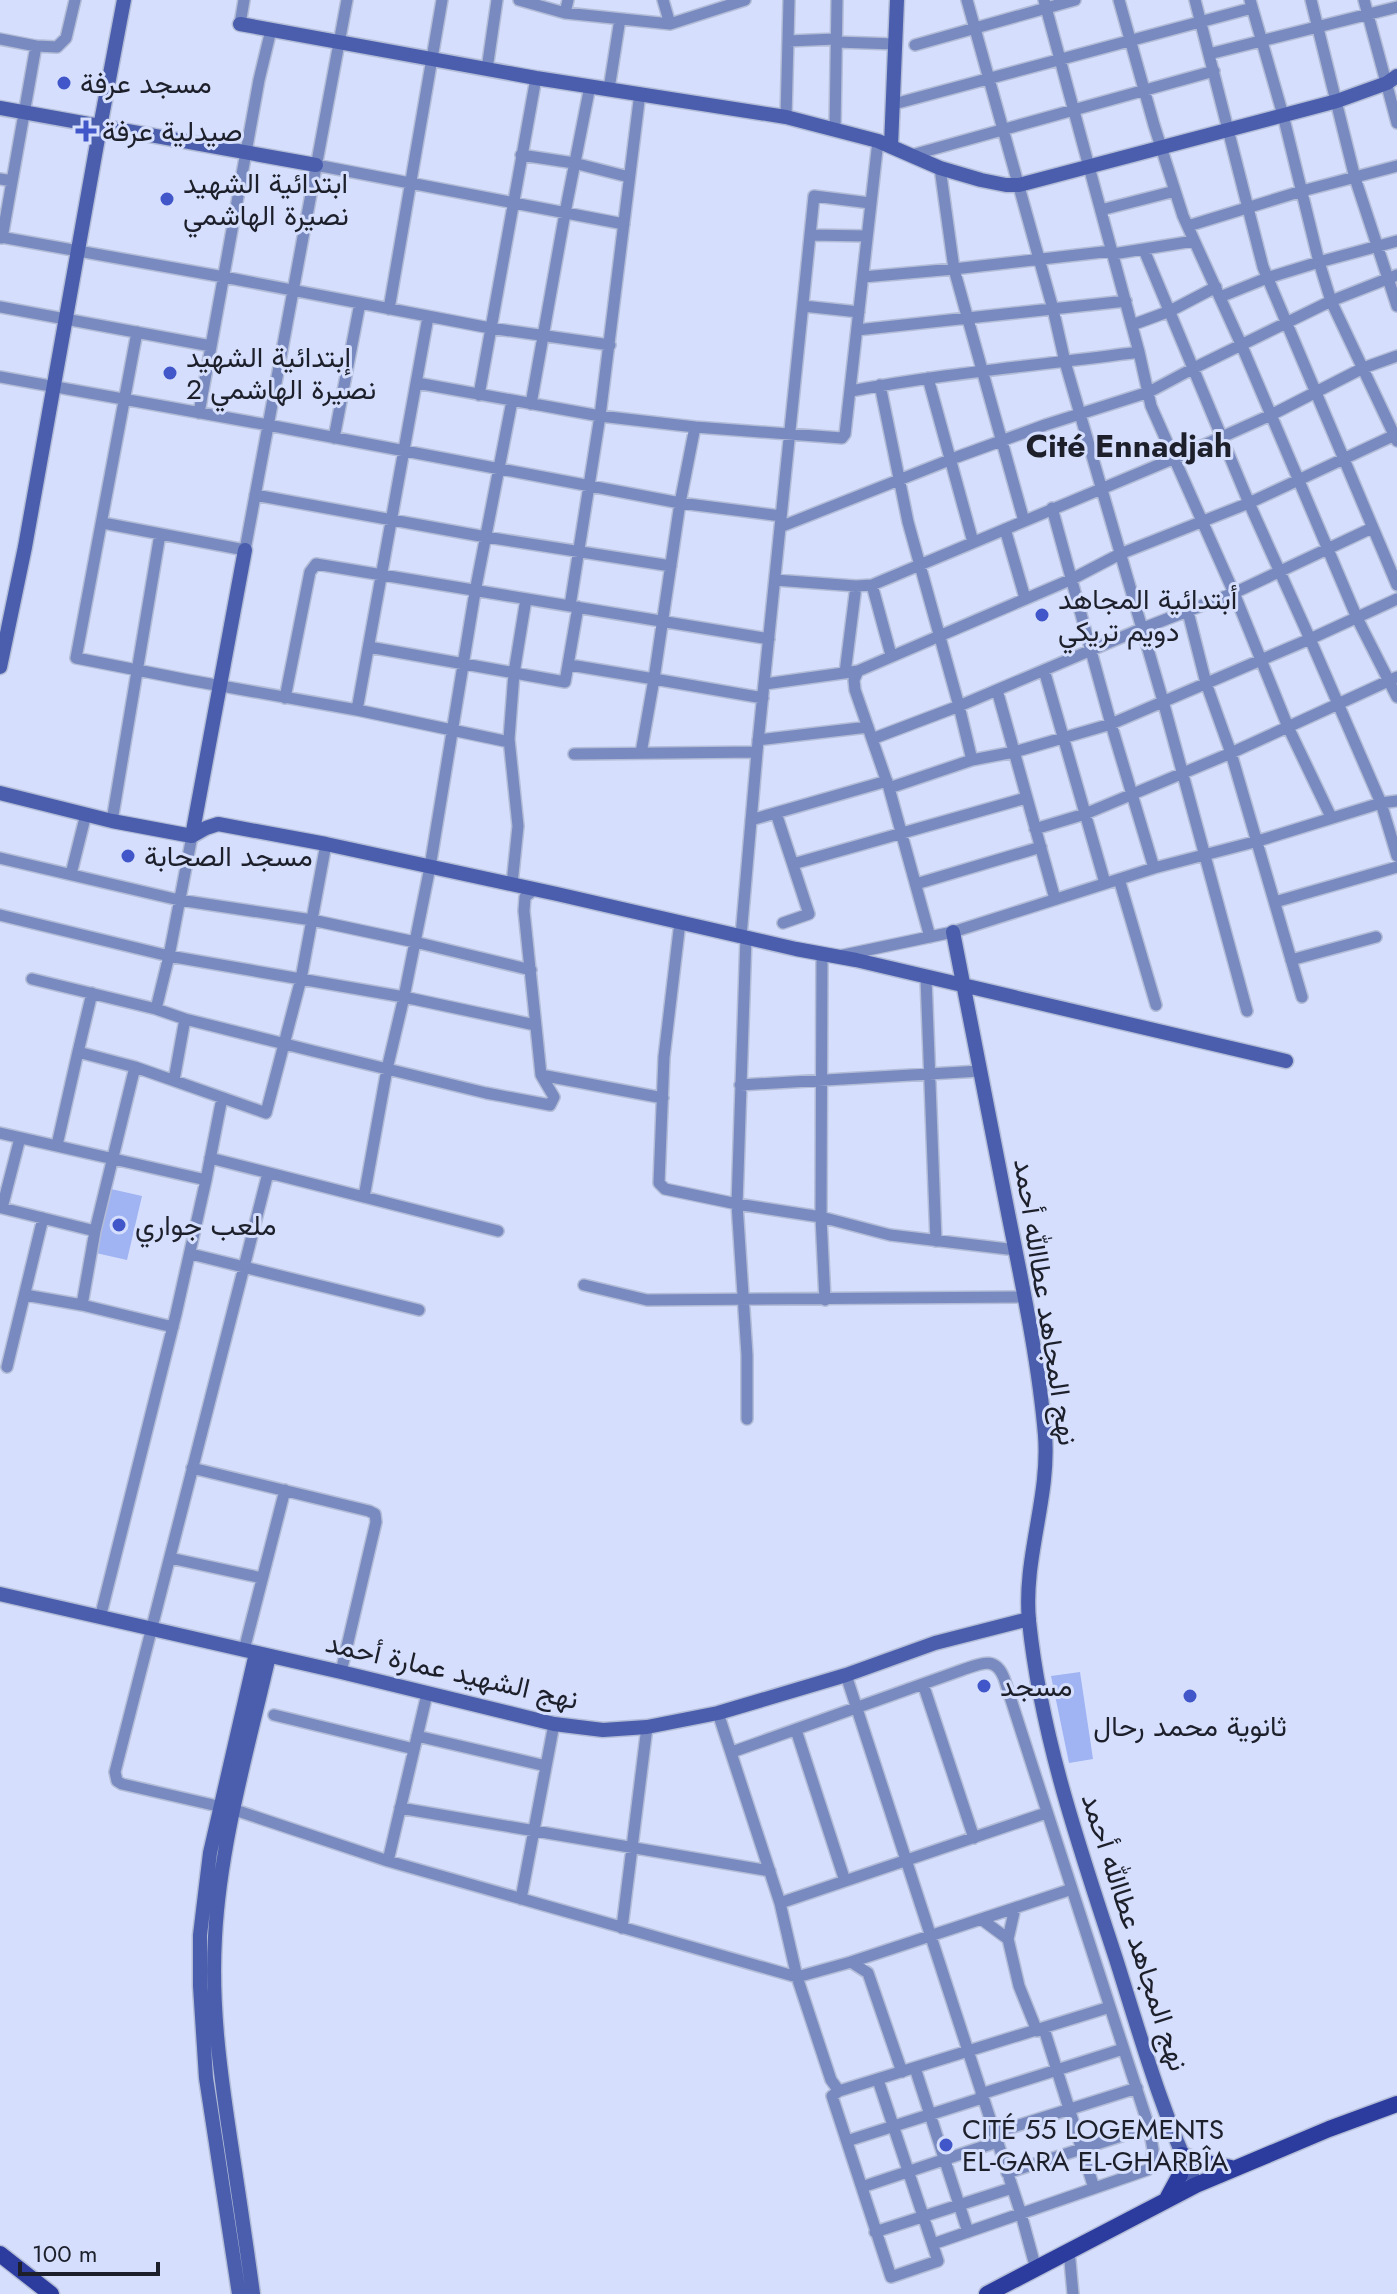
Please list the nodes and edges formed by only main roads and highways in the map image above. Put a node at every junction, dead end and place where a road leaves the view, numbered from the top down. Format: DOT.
graph roads {
  1 [pos="1397,2104"];
  2 [pos="1233,2169"];
  3 [pos="1165,2200"];
  4 [pos="0,2254"];
  5 [pos="51,2294"];
  6 [pos="987,2294"];
  1 -- 2 [label="main road"];
  2 -- 3 [label="main road"];
  2 -- 3 [label="main road"];
  3 -- 6 [label="main road"];
  4 -- 5 [label="main road"];
}
